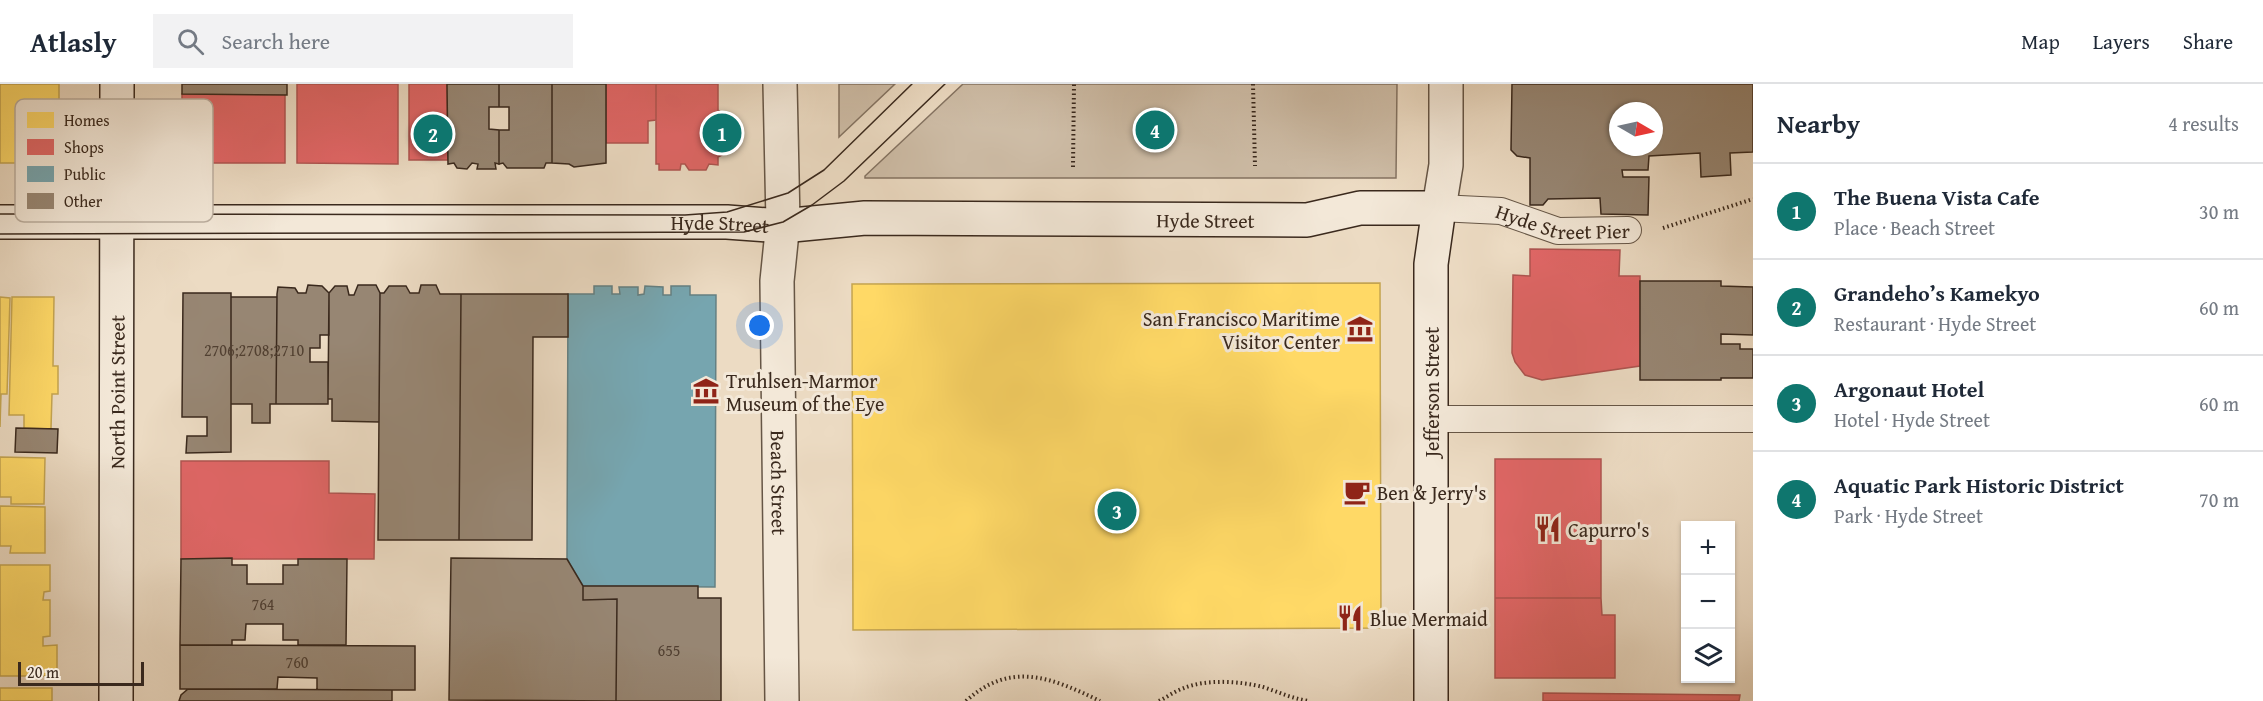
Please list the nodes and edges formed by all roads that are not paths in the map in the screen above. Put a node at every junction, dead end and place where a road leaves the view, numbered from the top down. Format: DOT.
graph roads {
  1 [pos="780,84"];
  2 [pos="1446,84"];
  3 [pos="1439,208"];
  4 [pos="0,222"];
  5 [pos="117,222"];
  6 [pos="782,226"];
  7 [pos="1628,231"];
  8 [pos="1432,418"];
  9 [pos="1753,419"];
  10 [pos="116,701"];
  11 [pos="782,701"];
  12 [pos="1431,701"];
  1 -- 6 [label="street, Beach Street"];
  2 -- 3 [label="street, Jefferson Street"];
  3 -- 6 [label="street, Hyde Street"];
  3 -- 7 [label="lane, Hyde Street Pier"];
  3 -- 8 [label="street, Jefferson Street"];
  4 -- 5 [label="street, Hyde Street"];
  5 -- 6 [label="street, Hyde Street"];
  5 -- 10 [label="street, North Point Street"];
  6 -- 11 [label="street, Beach Street"];
  8 -- 9 [label="lane"];
  8 -- 12 [label="street, Jefferson Street"];
}
